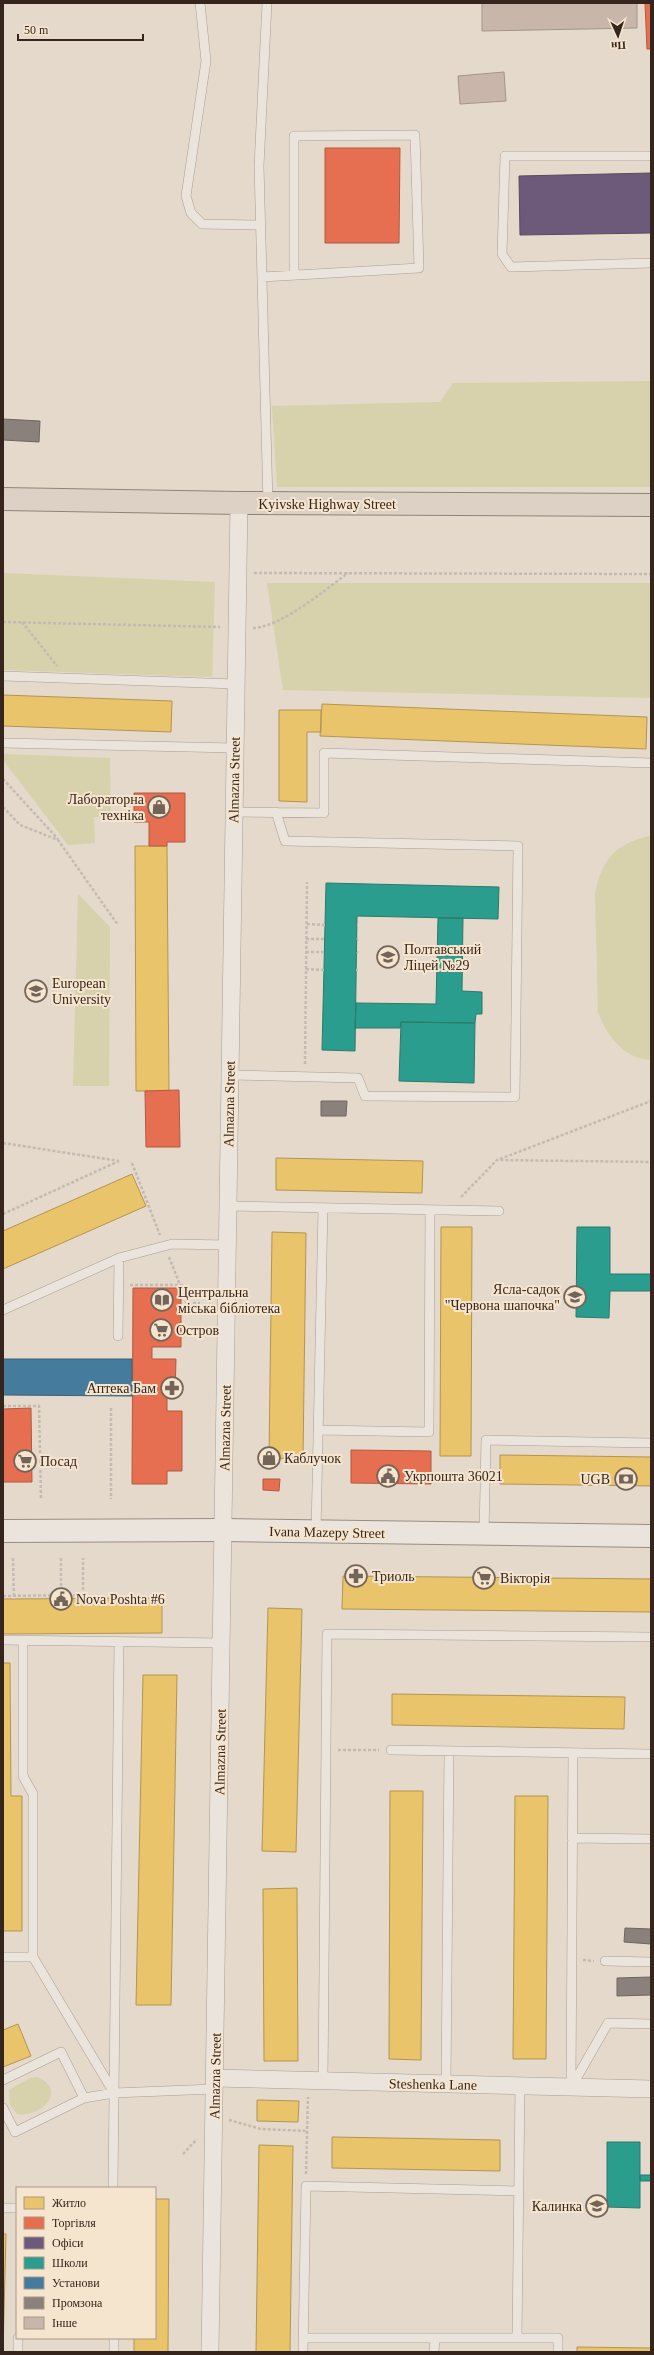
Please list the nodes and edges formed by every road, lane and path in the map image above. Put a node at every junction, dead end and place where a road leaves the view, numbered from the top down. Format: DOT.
graph roads {
  1 [pos="200,3"];
  2 [pos="267,3"];
  3 [pos="651,156"];
  4 [pos="260,226"];
  5 [pos="651,263"];
  6 [pos="294,275"];
  7 [pos="262,277"];
  8 [pos="3,499"];
  9 [pos="239,503"];
  10 [pos="268,503"];
  11 [pos="651,506"];
  12 [pos="238,573"];
  13 [pos="348,573"];
  14 [pos="651,574"];
  15 [pos="3,622"];
  16 [pos="22,622"];
  17 [pos="237,628"];
  18 [pos="262,628"];
  19 [pos="3,676"];
  20 [pos="67,678"];
  21 [pos="236,684"];
  22 [pos="3,743"];
  23 [pos="235,748"];
  24 [pos="651,764"];
  25 [pos="3,779"];
  26 [pos="3,807"];
  27 [pos="234,812"];
  28 [pos="276,812"];
  29 [pos="58,840"];
  30 [pos="307,882"];
  31 [pos="306,924"];
  32 [pos="118,925"];
  33 [pos="325,925"];
  34 [pos="306,939"];
  35 [pos="324,939"];
  36 [pos="306,952"];
  37 [pos="324,952"];
  38 [pos="306,969"];
  39 [pos="324,970"];
  40 [pos="230,1075"];
  41 [pos="305,1076"];
  42 [pos="651,1101"];
  43 [pos="3,1143"];
  44 [pos="497,1160"];
  45 [pos="651,1162"];
  46 [pos="132,1163"];
  47 [pos="228,1206"];
  48 [pos="323,1208"];
  49 [pos="430,1210"];
  50 [pos="448,1210"];
  51 [pos="499,1211"];
  52 [pos="3,1214"];
  53 [pos="227,1245"];
  54 [pos="165,1246"];
  55 [pos="119,1258"];
  56 [pos="118,1285"];
  57 [pos="180,1285"];
  58 [pos="200,1303"];
  59 [pos="3,1310"];
  60 [pos="118,1336"];
  61 [pos="3,1406"];
  62 [pos="110,1408"];
  63 [pos="319,1430"];
  64 [pos="651,1443"];
  65 [pos="41,1498"];
  66 [pos="111,1498"];
  67 [pos="223,1530"];
  68 [pos="3,1531"];
  69 [pos="316,1532"];
  70 [pos="484,1534"];
  71 [pos="651,1536"];
  72 [pos="13,1558"];
  73 [pos="61,1558"];
  74 [pos="83,1558"];
  75 [pos="61,1595"];
  76 [pos="3,1596"];
  77 [pos="14,1597"];
  78 [pos="61,1599"];
  79 [pos="651,1637"];
  80 [pos="3,1640"];
  81 [pos="23,1641"];
  82 [pos="119,1642"];
  83 [pos="221,1643"];
  84 [pos="326,1750"];
  85 [pos="391,1750"];
  86 [pos="448,1751"];
  87 [pos="573,1753"];
  88 [pos="651,1754"];
  89 [pos="572,1838"];
  90 [pos="651,1839"];
  91 [pos="3,1956"];
  92 [pos="32,1957"];
  93 [pos="572,1960"];
  94 [pos="605,1961"];
  95 [pos="651,1962"];
  96 [pos="651,2024"];
  97 [pos="3,2080"];
  98 [pos="316,2081"];
  99 [pos="214,2084"];
  100 [pos="446,2084"];
  101 [pos="520,2086"];
  102 [pos="571,2087"];
  103 [pos="651,2089"];
  104 [pos="114,2093"];
  105 [pos="84,2098"];
  106 [pos="3,2108"];
  107 [pos="225,2120"];
  108 [pos="307,2131"];
  109 [pos="198,2137"];
  110 [pos="183,2154"];
  111 [pos="306,2186"];
  112 [pos="114,2187"];
  113 [pos="519,2191"];
  114 [pos="3,2208"];
  115 [pos="16,2208"];
  116 [pos="303,2338"];
  117 [pos="435,2338"];
  118 [pos="517,2338"];
  119 [pos="18,2339"];
  120 [pos="114,2339"];
  121 [pos="18,2352"];
  122 [pos="114,2352"];
  123 [pos="210,2352"];
  124 [pos="303,2352"];
  125 [pos="434,2352"];
  126 [pos="558,2352"];
  1 -- 4 [label="lane"];
  2 -- 4 [label="lane"];
  3 -- 5 [label="lane"];
  4 -- 7 [label="lane"];
  6 -- 6 [label="lane"];
  6 -- 7 [label="lane"];
  7 -- 10 [label="lane"];
  8 -- 9 [label="highway, Kyivske Highway Street"];
  9 -- 10 [label="highway, Kyivske Highway Street"];
  9 -- 12 [label="street, Almazna Street"];
  10 -- 11 [label="highway, Kyivske Highway Street"];
  12 -- 13 [label="path"];
  12 -- 17 [label="street, Almazna Street"];
  13 -- 14 [label="path"];
  13 -- 18 [label="path"];
  15 -- 16 [label="path"];
  16 -- 17 [label="path"];
  16 -- 20 [label="path"];
  17 -- 21 [label="street, Almazna Street"];
  19 -- 20 [label="lane"];
  20 -- 21 [label="lane"];
  21 -- 23 [label="street, Almazna Street"];
  22 -- 23 [label="lane"];
  23 -- 27 [label="street, Almazna Street"];
  24 -- 28 [label="lane"];
  25 -- 29 [label="path"];
  26 -- 29 [label="path"];
  27 -- 28 [label="lane"];
  27 -- 40 [label="street, Almazna Street"];
  28 -- 41 [label="lane"];
  29 -- 32 [label="path"];
  30 -- 31 [label="path"];
  31 -- 33 [label="path"];
  31 -- 34 [label="path"];
  34 -- 35 [label="path"];
  34 -- 36 [label="path"];
  36 -- 37 [label="path"];
  36 -- 38 [label="path"];
  38 -- 39 [label="path"];
  38 -- 41 [label="path"];
  40 -- 41 [label="lane"];
  40 -- 47 [label="street, Almazna Street"];
  42 -- 44 [label="path"];
  43 -- 52 [label="path"];
  44 -- 45 [label="path"];
  44 -- 50 [label="path"];
  46 -- 54 [label="path"];
  47 -- 48 [label="lane"];
  47 -- 53 [label="street, Almazna Street"];
  48 -- 49 [label="lane"];
  48 -- 63 [label="lane"];
  49 -- 50 [label="lane"];
  49 -- 63 [label="lane"];
  50 -- 51 [label="lane"];
  53 -- 54 [label="lane"];
  53 -- 67 [label="street, Almazna Street"];
  54 -- 55 [label="lane"];
  54 -- 57 [label="path"];
  55 -- 56 [label="lane"];
  55 -- 59 [label="lane"];
  56 -- 57 [label="path"];
  56 -- 60 [label="lane"];
  57 -- 58 [label="path"];
  61 -- 65 [label="path"];
  62 -- 66 [label="path"];
  63 -- 69 [label="lane"];
  64 -- 70 [label="lane"];
  67 -- 68 [label="main road, Ivana Mazepy Street"];
  67 -- 69 [label="main road, Ivana Mazepy Street"];
  67 -- 83 [label="street, Almazna Street"];
  69 -- 70 [label="main road, Ivana Mazepy Street"];
  70 -- 71 [label="main road, Ivana Mazepy Street"];
  72 -- 77 [label="path"];
  73 -- 75 [label="path"];
  74 -- 75 [label="path"];
  75 -- 77 [label="path"];
  75 -- 78 [label="path"];
  76 -- 77 [label="path"];
  79 -- 84 [label="lane"];
  80 -- 81 [label="lane"];
  81 -- 82 [label="lane"];
  81 -- 92 [label="lane"];
  82 -- 83 [label="lane"];
  82 -- 104 [label="lane"];
  83 -- 99 [label="street, Almazna Street"];
  84 -- 85 [label="path"];
  84 -- 98 [label="lane"];
  85 -- 86 [label="lane"];
  86 -- 87 [label="lane"];
  86 -- 100 [label="lane"];
  87 -- 88 [label="lane"];
  87 -- 89 [label="lane"];
  89 -- 90 [label="lane"];
  89 -- 93 [label="lane"];
  91 -- 92 [label="lane"];
  92 -- 104 [label="lane"];
  93 -- 94 [label="path"];
  93 -- 102 [label="lane"];
  94 -- 95 [label="lane"];
  96 -- 102 [label="lane"];
  97 -- 105 [label="lane"];
  98 -- 99 [label="street, Steshenka Lane"];
  98 -- 100 [label="street, Steshenka Lane"];
  98 -- 108 [label="path"];
  99 -- 104 [label="lane"];
  99 -- 123 [label="street, Almazna Street"];
  100 -- 101 [label="street, Steshenka Lane"];
  101 -- 102 [label="street, Steshenka Lane"];
  101 -- 113 [label="lane"];
  102 -- 103 [label="street, Steshenka Lane"];
  104 -- 105 [label="lane"];
  104 -- 112 [label="lane"];
  105 -- 106 [label="lane"];
  107 -- 108 [label="path"];
  108 -- 111 [label="path"];
  109 -- 110 [label="path"];
  111 -- 113 [label="lane"];
  111 -- 116 [label="lane"];
  113 -- 118 [label="lane"];
  114 -- 115 [label="lane"];
  116 -- 117 [label="lane"];
  116 -- 124 [label="lane"];
  117 -- 118 [label="lane"];
  117 -- 125 [label="lane"];
  118 -- 126 [label="lane"];
  119 -- 121 [label="lane"];
  120 -- 122 [label="lane"];
}
